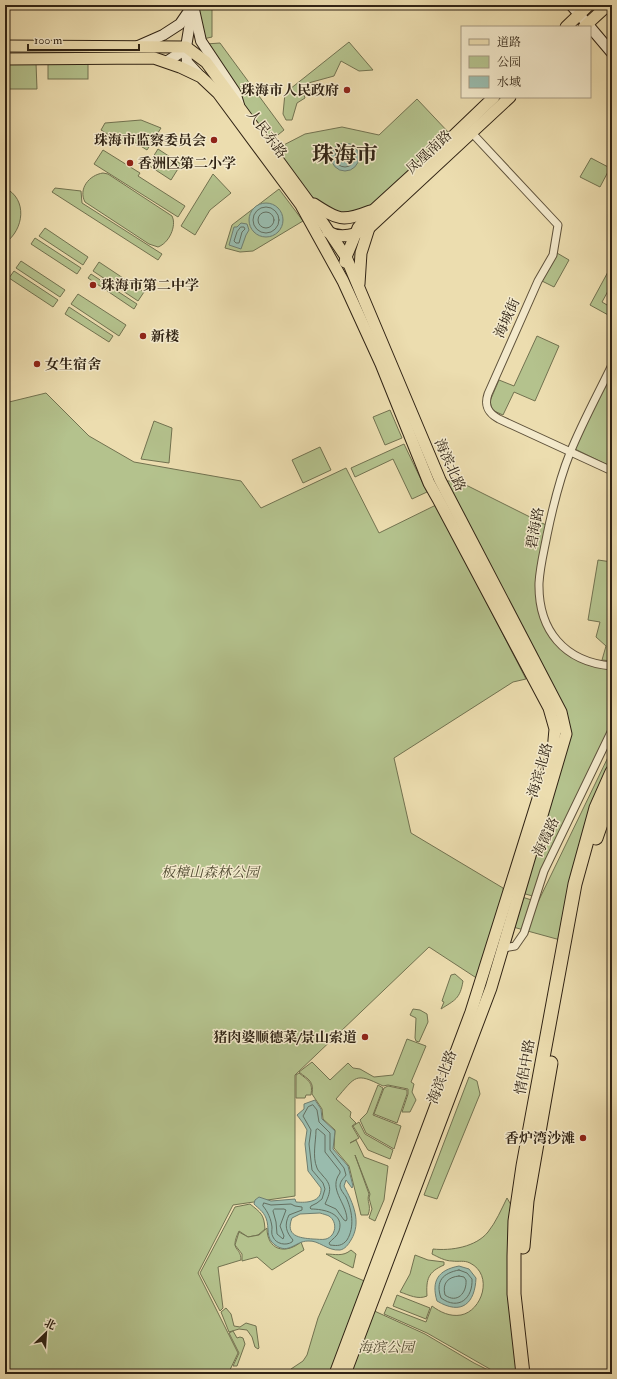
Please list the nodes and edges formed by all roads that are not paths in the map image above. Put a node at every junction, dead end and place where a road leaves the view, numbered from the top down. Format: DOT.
graph roads {
  1 [pos="193,5"];
  2 [pos="572,5"];
  3 [pos="589,5"];
  4 [pos="608,5"];
  5 [pos="579,14"];
  6 [pos="567,26"];
  7 [pos="588,26"];
  8 [pos="591,29"];
  9 [pos="5,46"];
  10 [pos="138,46"];
  11 [pos="186,47"];
  12 [pos="612,53"];
  13 [pos="5,59"];
  14 [pos="166,62"];
  15 [pos="201,77"];
  16 [pos="493,98"];
  17 [pos="509,98"];
  18 [pos="241,109"];
  19 [pos="472,133"];
  20 [pos="308,201"];
  21 [pos="373,210"];
  22 [pos="311,221"];
  23 [pos="369,228"];
  24 [pos="332,234"];
  25 [pos="355,234"];
  26 [pos="346,257"];
  27 [pos="343,281"];
  28 [pos="358,287"];
  29 [pos="612,365"];
  30 [pos="570,452"];
  31 [pos="612,471"];
  32 [pos="612,666"];
  33 [pos="612,730"];
  34 [pos="612,772"];
  35 [pos="612,792"];
  36 [pos="504,948"];
  37 [pos="335,1374"];
  38 [pos="345,1374"];
  39 [pos="523,1374"];
  40 [pos="532,1374"];
  1 -- 10 [label="main road"];
  1 -- 11 [label="main road"];
  1 -- 18 [label="main road"];
  2 -- 5 [label="main road"];
  3 -- 5 [label="main road"];
  4 -- 7 [label="main road"];
  5 -- 6 [label="main road"];
  5 -- 7 [label="main road"];
  8 -- 12 [label="main road"];
  9 -- 10 [label="main road"];
  10 -- 11 [label="main road"];
  11 -- 14 [label="main road"];
  11 -- 15 [label="main road"];
  11 -- 18 [label="main road, 人民东路"];
  13 -- 14 [label="main road, 人民东路"];
  14 -- 15 [label="main road, 人民东路"];
  15 -- 22 [label="main road, 人民东路"];
  16 -- 21 [label="main road, 凤凰南路"];
  17 -- 19 [label="main road, 凤凰南路"];
  18 -- 20 [label="main road, 人民东路"];
  19 -- 23 [label="main road, 凤凰南路"];
  19 -- 30 [label="street, 海城街"];
  20 -- 21 [label="main road, 凤凰南路"];
  20 -- 24 [label="main road, 海滨北路"];
  21 -- 25 [label="main road, 凤凰南路"];
  22 -- 24 [label="main road"];
  22 -- 27 [label="main road, 人民东路"];
  23 -- 25 [label="main road, 凤凰南路"];
  23 -- 28 [label="main road, 凤凰南路"];
  24 -- 25 [label="main road, 凤凰南路"];
  24 -- 26 [label="main road, 海滨北路"];
  25 -- 26 [label="main road, 凤凰南路"];
  26 -- 27 [label="main road, 凤凰南路"];
  26 -- 28 [label="main road, 海滨北路"];
  27 -- 37 [label="main road, 海滨北路"];
  28 -- 36 [label="main road, 海滨北路"];
  29 -- 30 [label="street, 碧海路"];
  30 -- 31 [label="street, 海城街"];
  30 -- 32 [label="street, 碧海路"];
  33 -- 36 [label="street, 海霞路"];
  34 -- 39 [label="highway, 情侶中路"];
  35 -- 40 [label="highway, 情侶中路"];
  36 -- 38 [label="main road, 海滨北路"];
}
